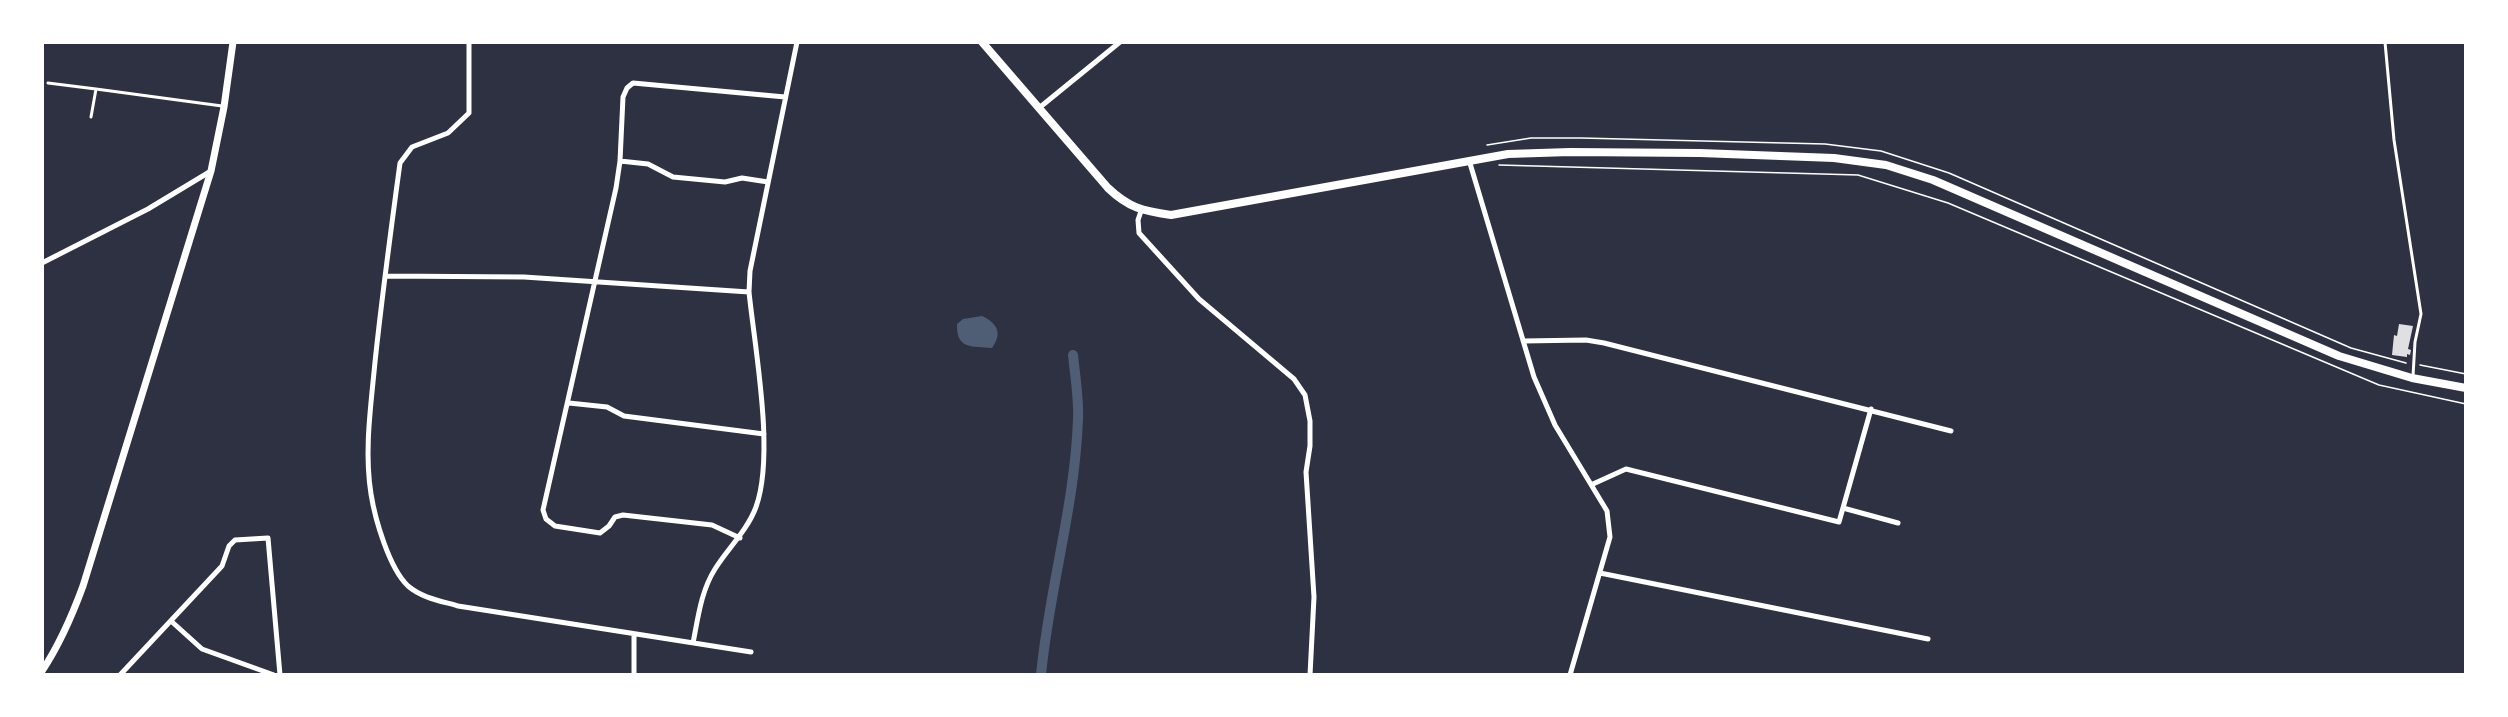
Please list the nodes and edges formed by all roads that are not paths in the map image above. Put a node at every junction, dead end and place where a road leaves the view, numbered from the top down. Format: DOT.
graph roads {
  1 [pos="233,42"];
  2 [pos="469,42"];
  3 [pos="797,42"];
  4 [pos="982,42"];
  5 [pos="1120,42"];
  6 [pos="2385,42"];
  7 [pos="48,83"];
  8 [pos="96,89"];
  9 [pos="784,97"];
  10 [pos="224,107"];
  11 [pos="1039,108"];
  12 [pos="91,117"];
  13 [pos="1469,160"];
  14 [pos="620,161"];
  15 [pos="211,171"];
  16 [pos="768,182"];
  17 [pos="1141,211"];
  18 [pos="42,263"];
  19 [pos="385,276"];
  20 [pos="596,281"];
  21 [pos="749,292"];
  22 [pos="1523,341"];
  23 [pos="2412,378"];
  24 [pos="2466,388"];
  25 [pos="569,403"];
  26 [pos="1870,409"];
  27 [pos="1951,431"];
  28 [pos="764,434"];
  29 [pos="1593,484"];
  30 [pos="1843,508"];
  31 [pos="1898,523"];
  32 [pos="740,538"];
  33 [pos="1600,573"];
  34 [pos="171,621"];
  35 [pos="634,634"];
  36 [pos="1928,639"];
  37 [pos="693,643"];
  38 [pos="751,652"];
  39 [pos="127,669"];
  40 [pos="42,672"];
  41 [pos="120,675"];
  42 [pos="133,675"];
  43 [pos="274,675"];
  44 [pos="280,675"];
  45 [pos="634,675"];
  46 [pos="1310,675"];
  47 [pos="1570,675"];
  1 -- 10 [label="street"];
  2 -- 19 [label="street"];
  3 -- 9 [label="street"];
  4 -- 11 [label="main road"];
  5 -- 11 [label="street"];
  6 -- 23 [label="lane"];
  7 -- 8 [label="lane"];
  8 -- 10 [label="lane"];
  8 -- 12 [label="lane"];
  9 -- 14 [label="street"];
  9 -- 16 [label="street"];
  10 -- 15 [label="street"];
  11 -- 17 [label="main road"];
  13 -- 17 [label="main road"];
  13 -- 22 [label="street"];
  13 -- 23 [label="main road"];
  14 -- 16 [label="street"];
  14 -- 20 [label="street"];
  15 -- 18 [label="street"];
  15 -- 40 [label="street"];
  16 -- 21 [label="street"];
  17 -- 46 [label="street"];
  19 -- 20 [label="street"];
  19 -- 35 [label="street"];
  20 -- 21 [label="street"];
  20 -- 25 [label="street"];
  21 -- 28 [label="street"];
  22 -- 26 [label="street"];
  22 -- 29 [label="street"];
  23 -- 24 [label="main road"];
  25 -- 28 [label="street"];
  25 -- 32 [label="street"];
  26 -- 27 [label="street"];
  26 -- 30 [label="street"];
  28 -- 32 [label="street"];
  29 -- 30 [label="street"];
  29 -- 33 [label="street"];
  30 -- 31 [label="street"];
  32 -- 37 [label="street"];
  33 -- 36 [label="street"];
  33 -- 47 [label="street"];
  34 -- 39 [label="street"];
  34 -- 43 [label="street"];
  34 -- 44 [label="street"];
  35 -- 37 [label="street"];
  35 -- 45 [label="street"];
  37 -- 38 [label="street"];
  39 -- 41 [label="street"];
  39 -- 42 [label="street"];
}
